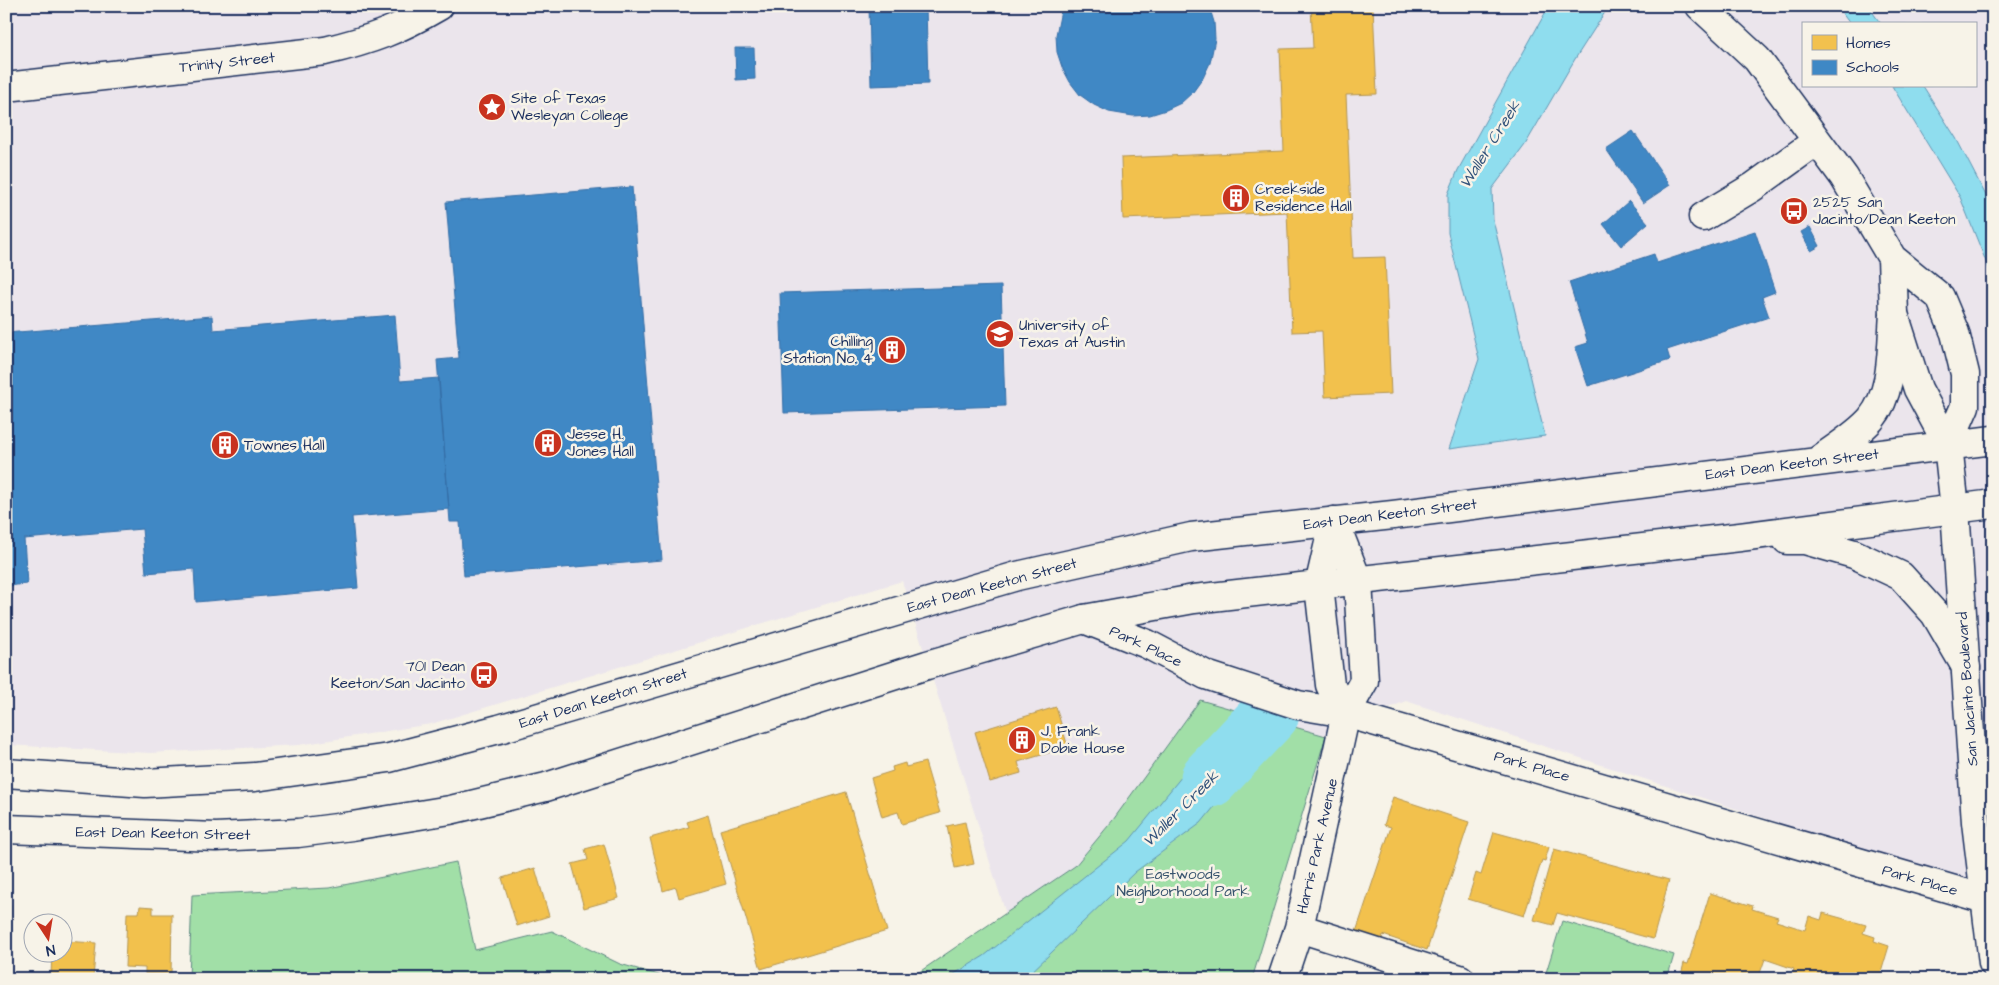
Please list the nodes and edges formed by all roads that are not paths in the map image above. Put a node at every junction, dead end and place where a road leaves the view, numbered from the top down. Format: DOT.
graph roads {
  1 [pos="439,6"];
  2 [pos="1700,6"];
  3 [pos="6,87"];
  4 [pos="1817,141"];
  5 [pos="1703,217"];
  6 [pos="1892,258"];
  7 [pos="1894,314"];
  8 [pos="1993,440"];
  9 [pos="1948,445"];
  10 [pos="1817,461"];
  11 [pos="1993,504"];
  12 [pos="1955,509"];
  13 [pos="1334,520"];
  14 [pos="1740,537"];
  15 [pos="1358,582"];
  16 [pos="1320,586"];
  17 [pos="1084,619"];
  18 [pos="1966,667"];
  19 [pos="1346,712"];
  20 [pos="6,772"];
  21 [pos="6,829"];
  22 [pos="1986,899"];
  23 [pos="1298,928"];
  24 [pos="1993,963"];
  25 [pos="1282,979"];
  26 [pos="1460,979"];
  1 -- 3 [label="main road, Trinity Street"];
  2 -- 4 [label="main road, San Jacinto Boulevard"];
  4 -- 5 [label="main road"];
  4 -- 6 [label="main road, San Jacinto Boulevard"];
  6 -- 7 [label="main road, San Jacinto Boulevard"];
  6 -- 9 [label="main road, San Jacinto Boulevard"];
  7 -- 9 [label="main road, San Jacinto Boulevard"];
  7 -- 10 [label="main road"];
  8 -- 9 [label="main road, East Dean Keeton Street"];
  9 -- 10 [label="main road, East Dean Keeton Street"];
  9 -- 12 [label="main road, San Jacinto Boulevard"];
  10 -- 13 [label="main road, East Dean Keeton Street"];
  11 -- 12 [label="main road, East Dean Keeton Street"];
  12 -- 14 [label="main road, East Dean Keeton Street"];
  12 -- 18 [label="main road, San Jacinto Boulevard"];
  13 -- 15 [label="main road, Harris Park Avenue"];
  13 -- 16 [label="main road"];
  13 -- 20 [label="main road, East Dean Keeton Street"];
  14 -- 15 [label="main road, East Dean Keeton Street"];
  14 -- 18 [label="main road"];
  15 -- 16 [label="main road, East Dean Keeton Street"];
  15 -- 19 [label="main road, Harris Park Avenue"];
  16 -- 17 [label="main road, East Dean Keeton Street"];
  16 -- 19 [label="main road"];
  17 -- 19 [label="main road, Park Place"];
  17 -- 21 [label="main road, East Dean Keeton Street"];
  18 -- 22 [label="main road, San Jacinto Boulevard"];
  19 -- 22 [label="main road, Park Place"];
  19 -- 23 [label="main road, Harris Park Avenue"];
  22 -- 24 [label="main road, San Jacinto Boulevard"];
  23 -- 25 [label="main road, Harris Park Avenue"];
  23 -- 26 [label="main road"];
}
